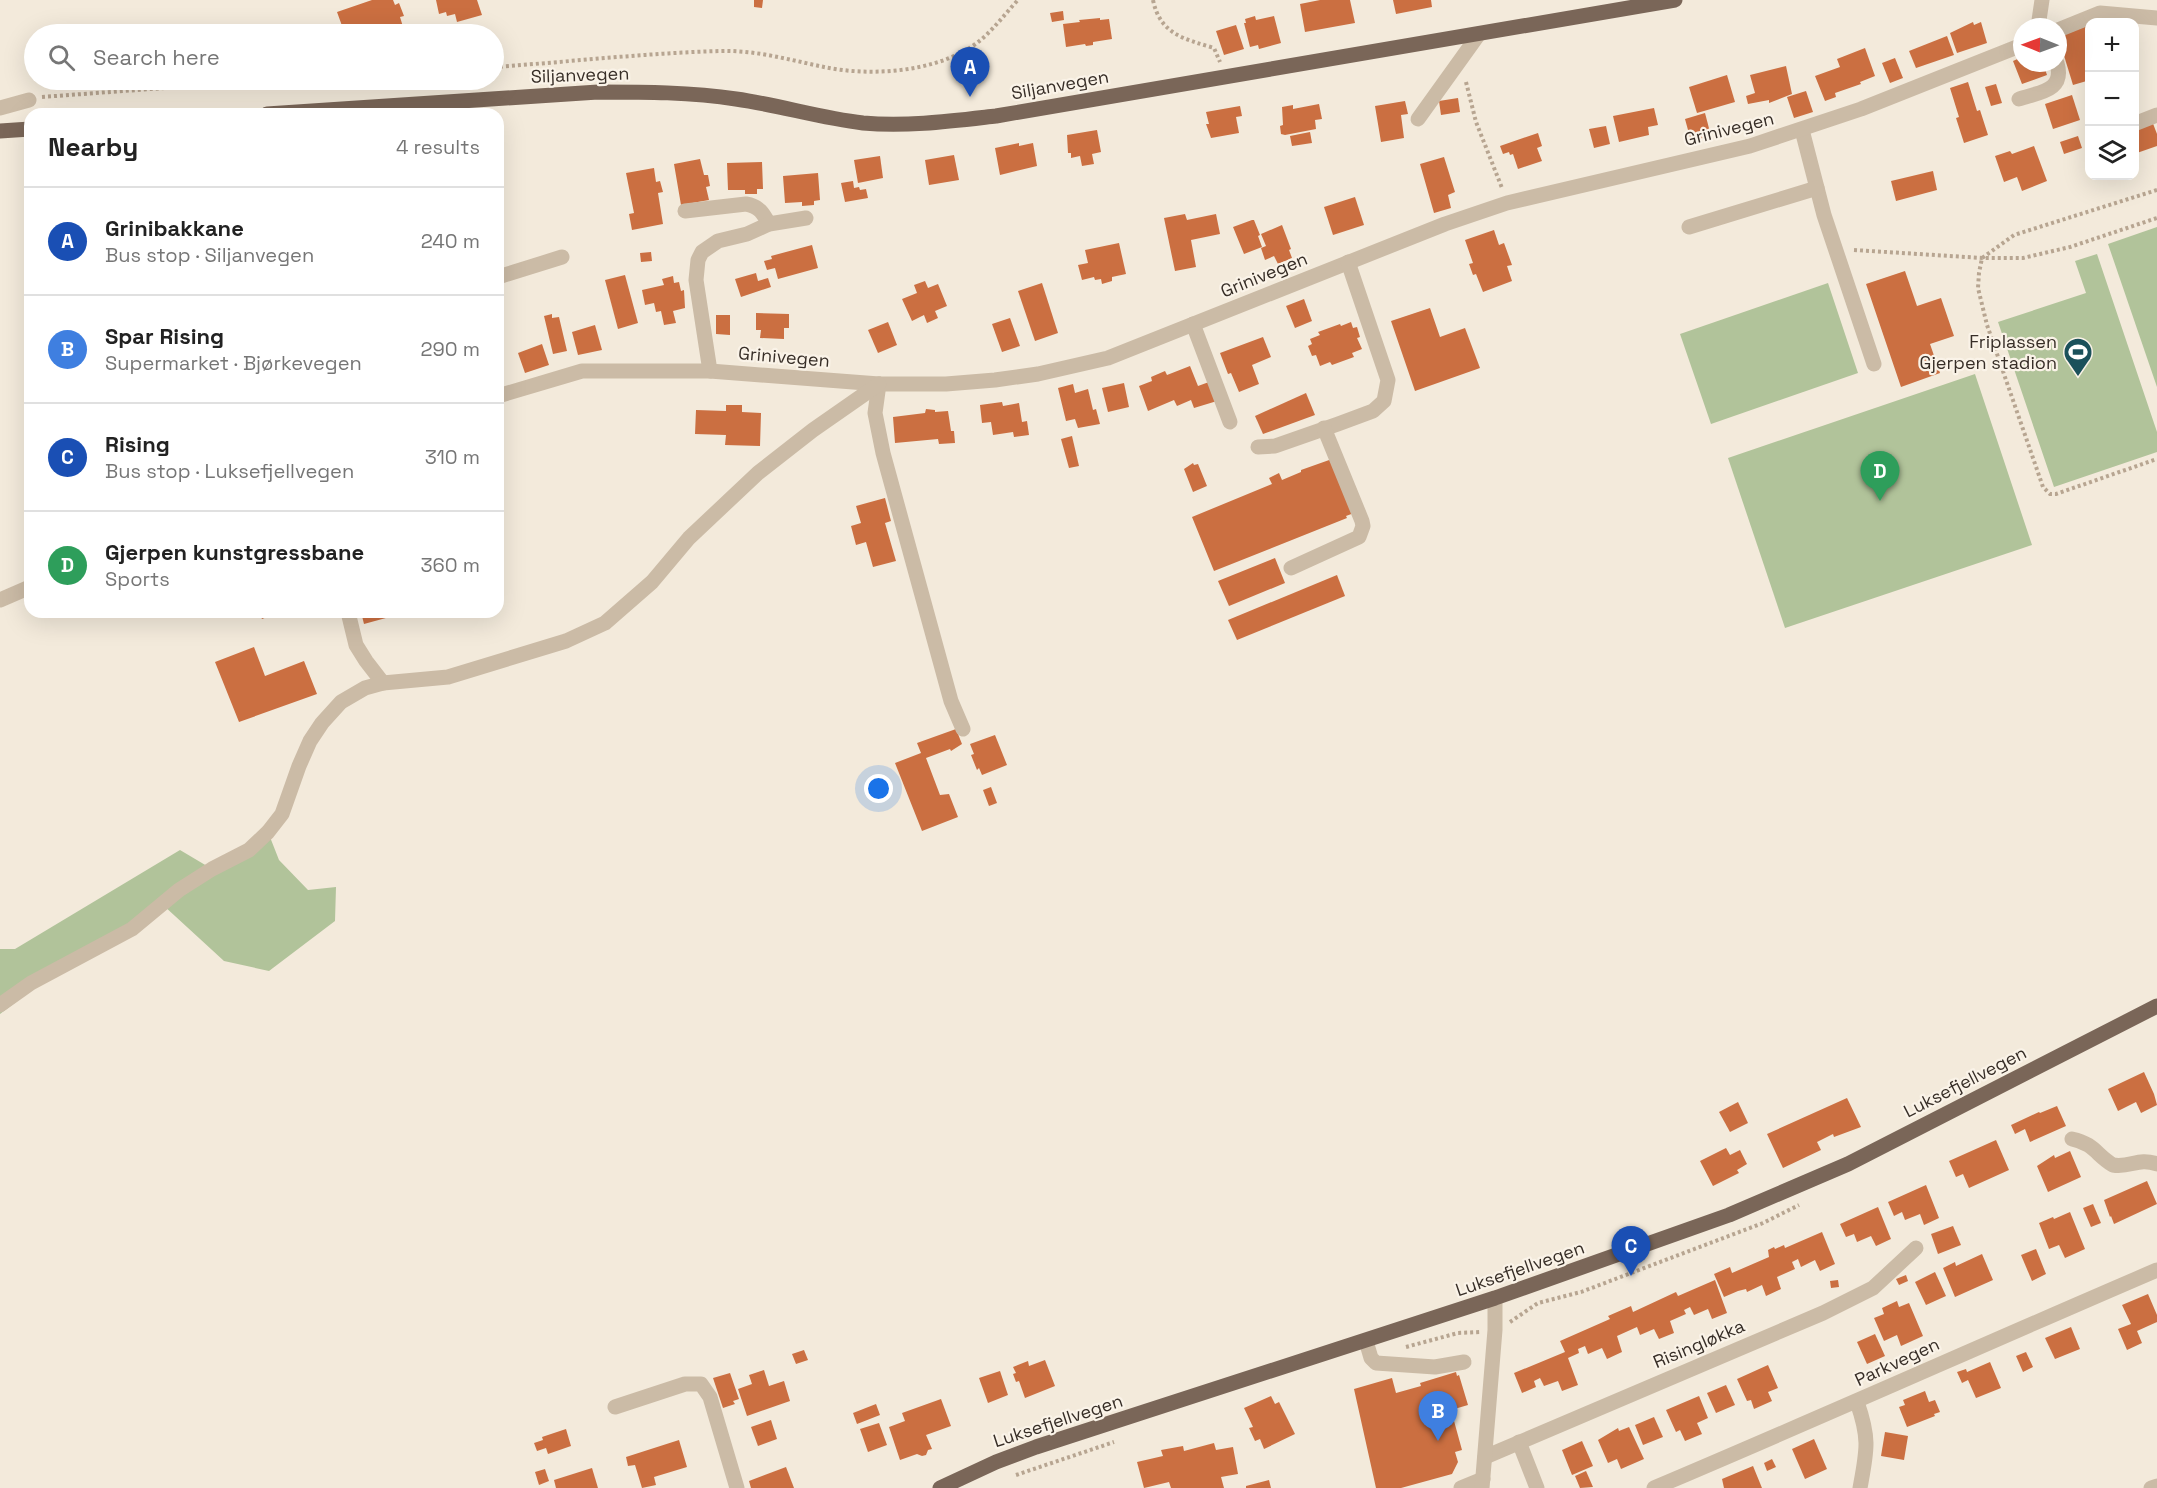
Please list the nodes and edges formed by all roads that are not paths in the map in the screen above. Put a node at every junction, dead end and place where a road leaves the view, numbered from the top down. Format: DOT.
graph roads {
  1 [pos="1676,0"];
  2 [pos="2042,0"];
  3 [pos="2039,18"];
  4 [pos="2157,18"];
  5 [pos="2067,27"];
  6 [pos="1479,34"];
  7 [pos="2013,49"];
  8 [pos="2059,72"];
  9 [pos="2019,99"];
  10 [pos="29,100"];
  11 [pos="0,108"];
  12 [pos="360,108"];
  13 [pos="2157,115"];
  14 [pos="1418,119"];
  15 [pos="2139,122"];
  16 [pos="24,129"];
  17 [pos="1802,130"];
  18 [pos="0,131"];
  19 [pos="1817,188"];
  20 [pos="685,211"];
  21 [pos="806,218"];
  22 [pos="769,224"];
  23 [pos="1689,227"];
  24 [pos="562,257"];
  25 [pos="1348,262"];
  26 [pos="504,275"];
  27 [pos="1193,324"];
  28 [pos="1874,364"];
  29 [pos="710,371"];
  30 [pos="879,384"];
  31 [pos="504,394"];
  32 [pos="1230,422"];
  33 [pos="1324,428"];
  34 [pos="1258,447"];
  35 [pos="1292,568"];
  36 [pos="24,590"];
  37 [pos="0,600"];
  38 [pos="349,618"];
  39 [pos="383,683"];
  40 [pos="963,729"];
  41 [pos="0,1005"];
  42 [pos="2157,1006"];
  43 [pos="2072,1139"];
  44 [pos="2157,1164"];
  45 [pos="1916,1248"];
  46 [pos="2157,1270"];
  47 [pos="1495,1298"];
  48 [pos="1366,1341"];
  49 [pos="1464,1362"];
  50 [pos="1857,1402"];
  51 [pos="615,1407"];
  52 [pos="1519,1442"];
  53 [pos="1485,1457"];
  54 [pos="1482,1484"];
  55 [pos="2157,1486"];
  56 [pos="737,1488"];
  57 [pos="940,1488"];
  58 [pos="1461,1488"];
  59 [pos="1537,1488"];
  60 [pos="1654,1488"];
  61 [pos="1860,1488"];
  62 [pos="2151,1488"];
  1 -- 6 [label="main road, Siljanvegen"];
  2 -- 3 [label="street"];
  4 -- 5 [label="street"];
  6 -- 12 [label="main road, Siljanvegen"];
  6 -- 14 [label="street"];
  7 -- 17 [label="street, Grinivegen"];
  8 -- 9 [label="street"];
  10 -- 11 [label="street"];
  13 -- 15 [label="street"];
  16 -- 18 [label="main road"];
  17 -- 19 [label="street"];
  17 -- 25 [label="street, Grinivegen"];
  19 -- 23 [label="street"];
  19 -- 28 [label="street"];
  20 -- 22 [label="street"];
  21 -- 22 [label="street"];
  22 -- 29 [label="street"];
  24 -- 26 [label="street"];
  25 -- 27 [label="street, Grinivegen"];
  25 -- 33 [label="street"];
  27 -- 30 [label="street, Grinivegen"];
  27 -- 32 [label="street"];
  29 -- 30 [label="street, Grinivegen"];
  29 -- 31 [label="street, Grinivegen"];
  30 -- 39 [label="street"];
  30 -- 40 [label="street"];
  33 -- 34 [label="street"];
  33 -- 35 [label="street"];
  36 -- 37 [label="street"];
  38 -- 39 [label="street"];
  39 -- 41 [label="street"];
  42 -- 47 [label="main road, Luksefjellvegen"];
  43 -- 44 [label="street"];
  45 -- 52 [label="street, Risingløkka"];
  46 -- 50 [label="street, Parkvegen"];
  47 -- 48 [label="main road, Luksefjellvegen"];
  47 -- 53 [label="street"];
  48 -- 49 [label="street"];
  48 -- 57 [label="main road, Luksefjellvegen"];
  50 -- 60 [label="street, Parkvegen"];
  50 -- 61 [label="street"];
  51 -- 56 [label="street"];
  52 -- 53 [label="street, Risingløkka"];
  52 -- 59 [label="street"];
  53 -- 54 [label="street"];
  54 -- 58 [label="street"];
  55 -- 62 [label="street"];
}
